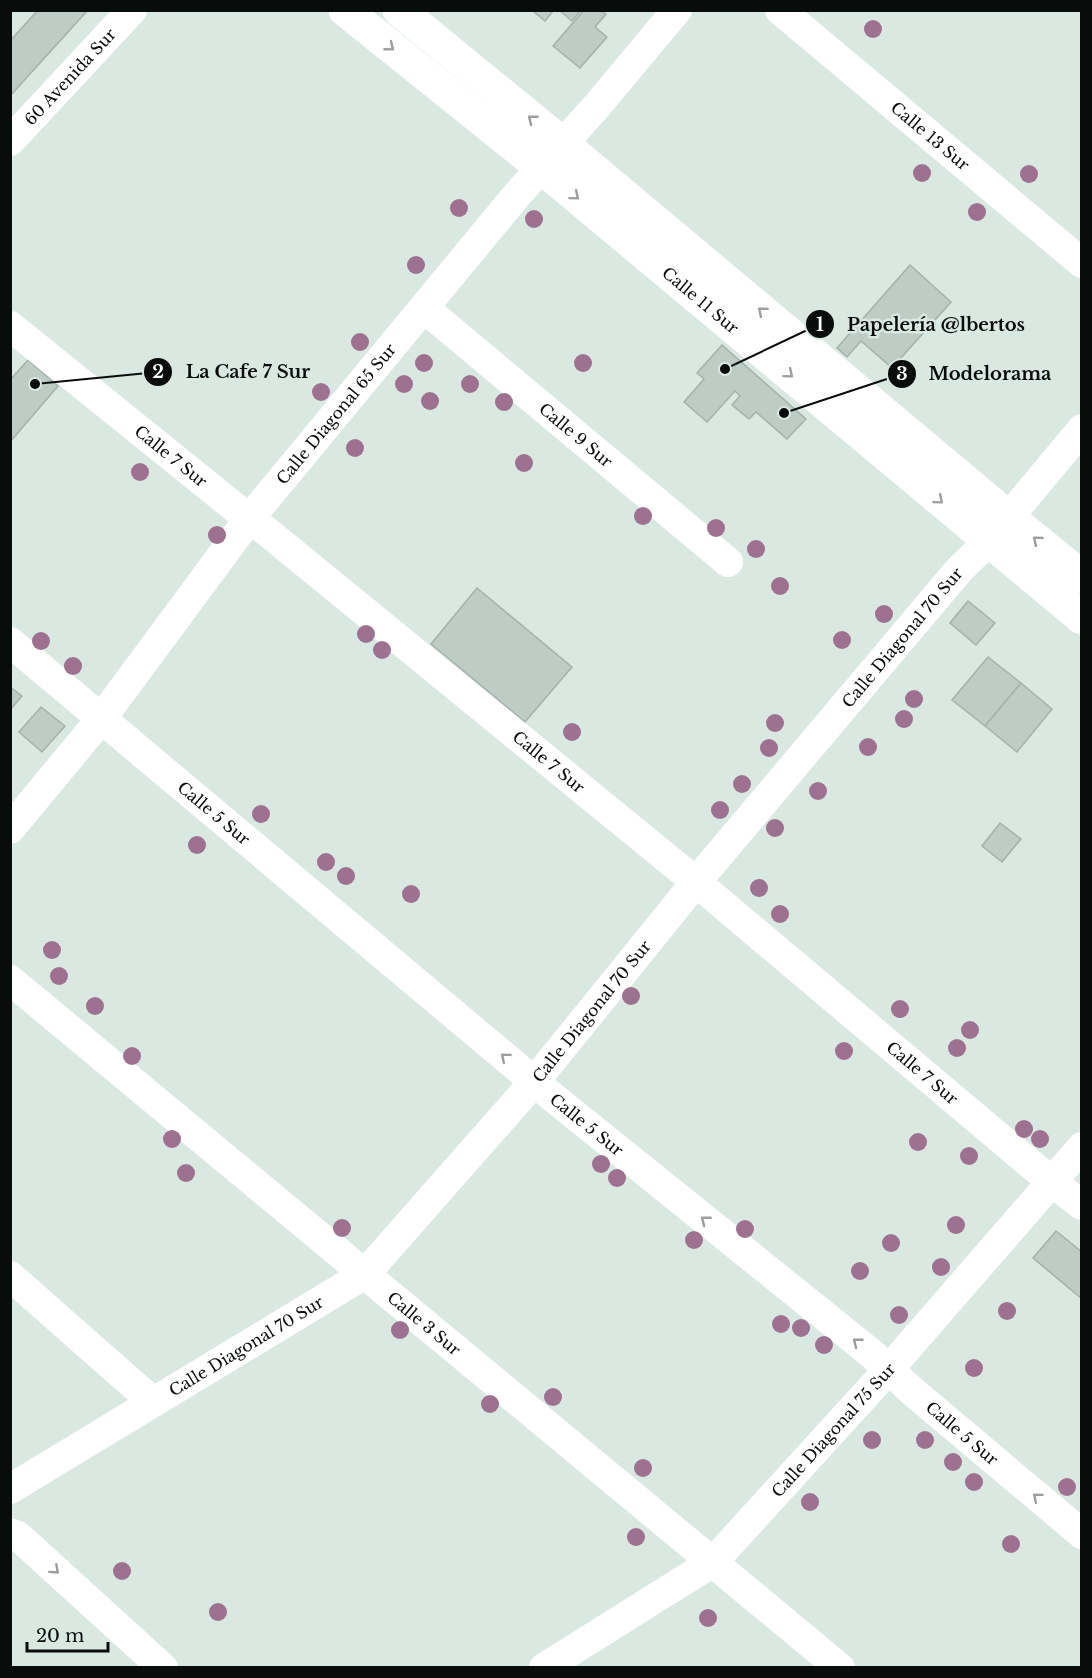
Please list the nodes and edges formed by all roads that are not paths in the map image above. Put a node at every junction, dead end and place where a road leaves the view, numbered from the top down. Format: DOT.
graph roads {
  1 [pos="132,10"];
  2 [pos="345,10"];
  3 [pos="399,10"];
  4 [pos="676,10"];
  5 [pos="780,10"];
  6 [pos="10,141"];
  7 [pos="552,156"];
  8 [pos="1082,263"];
  9 [pos="424,308"];
  10 [pos="10,326"];
  11 [pos="1082,429"];
  12 [pos="249,519"];
  13 [pos="998,529"];
  14 [pos="728,562"];
  15 [pos="1082,577"];
  16 [pos="1082,618"];
  17 [pos="10,642"];
  18 [pos="101,718"];
  19 [pos="10,829"];
  20 [pos="696,882"];
  21 [pos="10,980"];
  22 [pos="534,1082"];
  23 [pos="1082,1147"];
  24 [pos="1052,1182"];
  25 [pos="1082,1205"];
  26 [pos="365,1274"];
  27 [pos="10,1276"];
  28 [pos="889,1370"];
  29 [pos="153,1402"];
  30 [pos="10,1489"];
  31 [pos="10,1533"];
  32 [pos="1082,1534"];
  33 [pos="713,1562"];
  34 [pos="163,1668"];
  35 [pos="544,1668"];
  36 [pos="840,1668"];
  1 -- 6 [label="street, 60 Avenida Sur"];
  2 -- 7 [label="main road, Calle 11 Sur, one-way"];
  7 -- 3 [label="main road, Calle 11 Sur, one-way"];
  4 -- 7 [label="street, Calle Diagonal 65 Sur"];
  5 -- 8 [label="street, Calle 13 Sur"];
  7 -- 9 [label="street, Calle Diagonal 65 Sur"];
  7 -- 13 [label="main road, Calle 11 Sur"];
  9 -- 12 [label="street, Calle Diagonal 65 Sur"];
  9 -- 14 [label="street, Calle 9 Sur"];
  10 -- 12 [label="street, Calle 7 Sur"];
  11 -- 13 [label="street, Calle Diagonal 70 Sur"];
  12 -- 18 [label="street, Calle Diagonal 65 Sur"];
  12 -- 20 [label="street, Calle 7 Sur"];
  15 -- 13 [label="main road, Calle 11 Sur, one-way"];
  13 -- 16 [label="main road, Calle 11 Sur"];
  13 -- 20 [label="street, Calle Diagonal 70 Sur"];
  17 -- 18 [label="street, Calle 5 Sur"];
  18 -- 19 [label="street, Calle Diagonal 65 Sur"];
  22 -- 18 [label="street, Calle 5 Sur, one-way"];
  20 -- 22 [label="street, Calle Diagonal 70 Sur"];
  20 -- 24 [label="street, Calle 7 Sur"];
  21 -- 26 [label="street, Calle 3 Sur"];
  22 -- 26 [label="street, Calle Diagonal 70 Sur"];
  28 -- 22 [label="street, Calle 5 Sur, one-way"];
  23 -- 24 [label="street, Calle Diagonal 75 Sur"];
  24 -- 25 [label="street, Calle 7 Sur"];
  24 -- 28 [label="street, Calle Diagonal 75 Sur"];
  26 -- 29 [label="street, Calle Diagonal 70 Sur"];
  26 -- 33 [label="street, Calle 3 Sur"];
  27 -- 29 [label="street"];
  32 -- 28 [label="street, Calle 5 Sur, one-way"];
  28 -- 33 [label="street, Calle Diagonal 75 Sur"];
  29 -- 30 [label="street, Calle Diagonal 70 Sur"];
  31 -- 34 [label="street, one-way"];
  33 -- 35 [label="street, Calle Diagonal 75 Sur"];
  33 -- 36 [label="street, Calle 3 Sur"];
}
